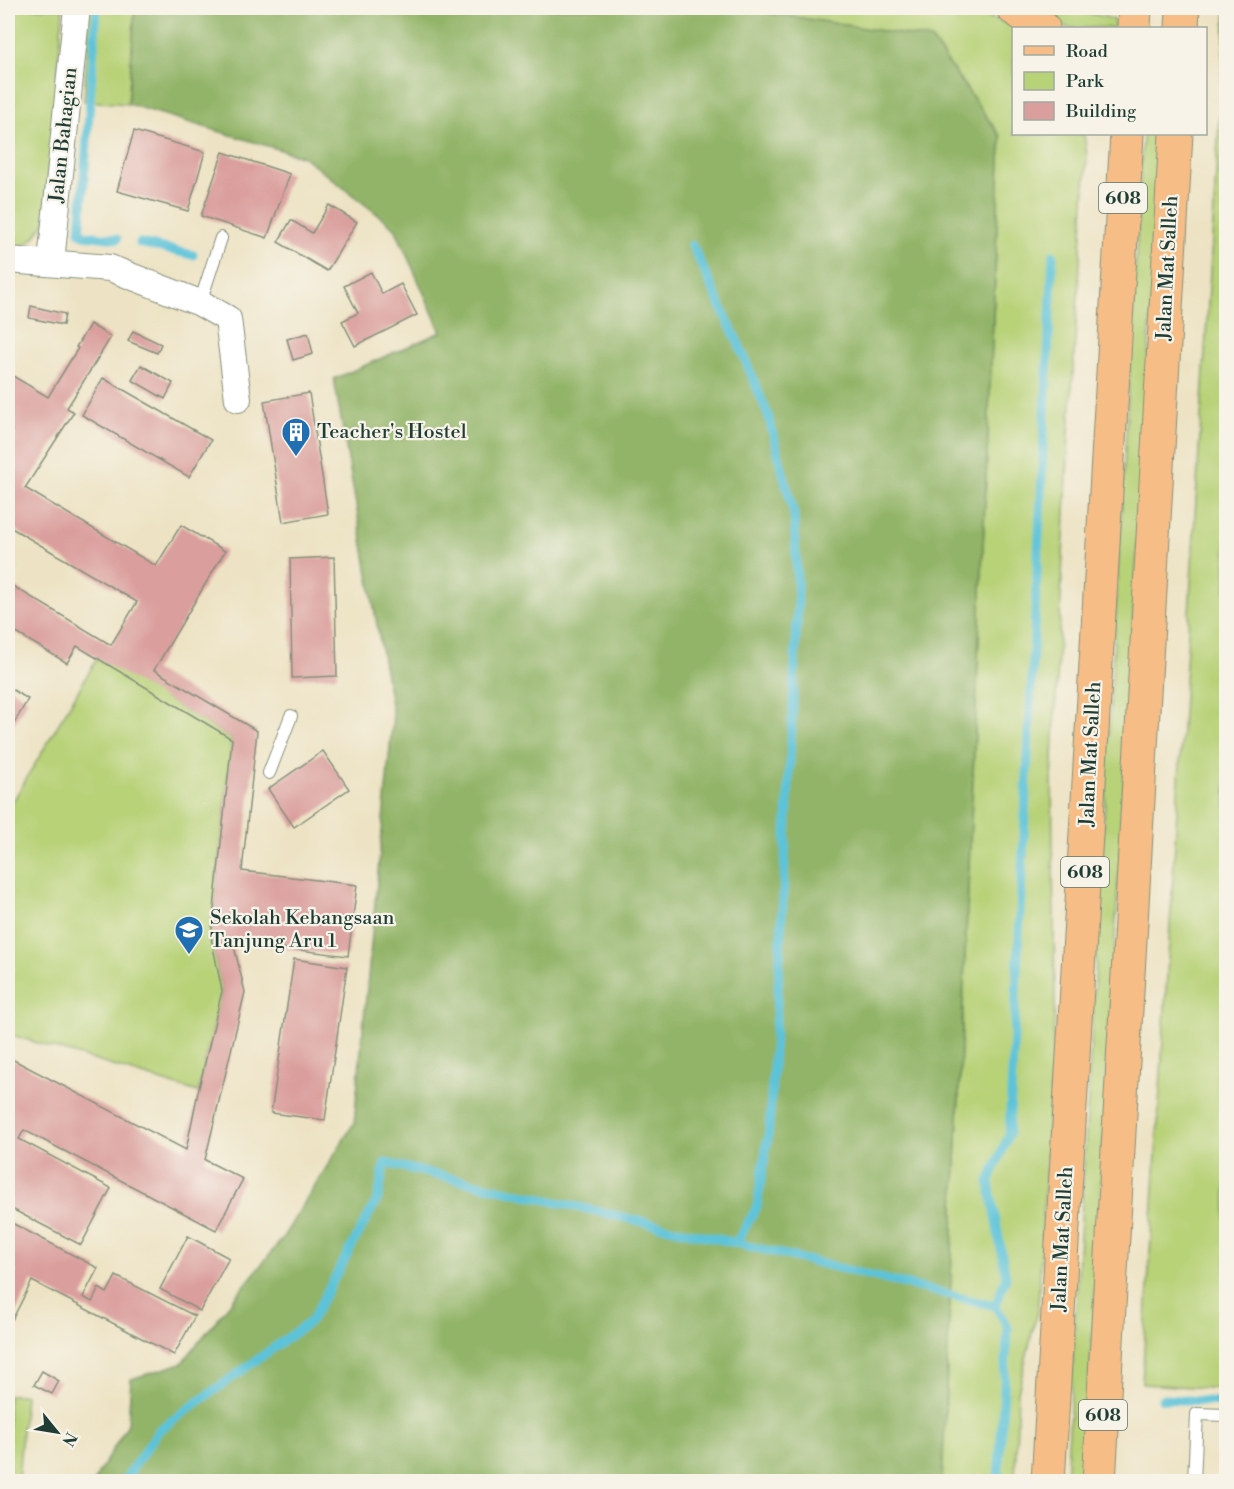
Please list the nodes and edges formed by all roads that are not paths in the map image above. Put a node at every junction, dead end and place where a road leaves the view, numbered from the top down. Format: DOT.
graph roads {
  1 [pos="77,8"];
  2 [pos="1013,8"];
  3 [pos="1135,8"];
  4 [pos="1183,8"];
  5 [pos="1042,27"];
  6 [pos="1134,27"];
  7 [pos="1182,27"];
  8 [pos="1105,135"];
  9 [pos="1127,135"];
  10 [pos="1176,135"];
  11 [pos="1124,184"];
  12 [pos="221,238"];
  13 [pos="8,260"];
  14 [pos="51,262"];
  15 [pos="200,303"];
  16 [pos="238,399"];
  17 [pos="291,716"];
  18 [pos="269,773"];
  19 [pos="1227,1415"];
  20 [pos="1048,1482"];
  21 [pos="1099,1482"];
  22 [pos="1194,1482"];
  1 -- 14 [label="street, Jalan Bahagian"];
  2 -- 5 [label="main road"];
  3 -- 6 [label="main road"];
  4 -- 7 [label="main road"];
  8 -- 11 [label="main road"];
  9 -- 11 [label="main road, Jalan Mat Salleh / 608"];
  10 -- 21 [label="main road, Jalan Mat Salleh / 608"];
  11 -- 20 [label="main road, Jalan Mat Salleh / 608"];
  12 -- 15 [label="lane"];
  13 -- 14 [label="street"];
  14 -- 15 [label="street"];
  15 -- 16 [label="street"];
  17 -- 18 [label="lane"];
  19 -- 22 [label="lane"];
}
